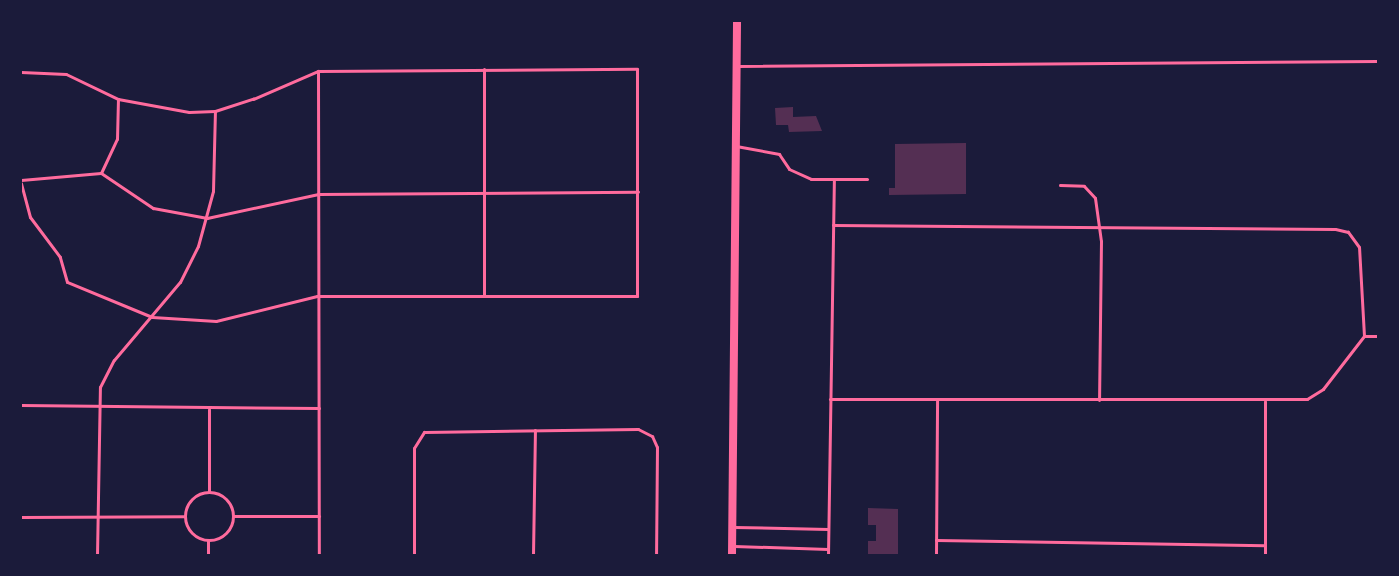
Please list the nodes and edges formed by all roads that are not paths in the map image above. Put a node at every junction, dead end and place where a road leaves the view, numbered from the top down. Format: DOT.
graph roads {
  1 [pos="737,21"];
  2 [pos="1378,61"];
  3 [pos="737,66"];
  4 [pos="484,69"];
  5 [pos="318,71"];
  6 [pos="21,72"];
  7 [pos="118,99"];
  8 [pos="215,111"];
  9 [pos="736,146"];
  10 [pos="101,174"];
  11 [pos="834,179"];
  12 [pos="867,179"];
  13 [pos="21,182"];
  14 [pos="1060,184"];
  15 [pos="638,192"];
  16 [pos="484,193"];
  17 [pos="318,194"];
  18 [pos="207,218"];
  19 [pos="833,225"];
  20 [pos="1100,227"];
  21 [pos="317,296"];
  22 [pos="484,297"];
  23 [pos="152,317"];
  24 [pos="1364,336"];
  25 [pos="1378,336"];
  26 [pos="830,399"];
  27 [pos="937,399"];
  28 [pos="1100,400"];
  29 [pos="1265,400"];
  30 [pos="21,405"];
  31 [pos="97,407"];
  32 [pos="320,408"];
  33 [pos="209,409"];
  34 [pos="535,430"];
  35 [pos="209,492"];
  36 [pos="97,516"];
  37 [pos="185,516"];
  38 [pos="233,516"];
  39 [pos="319,516"];
  40 [pos="21,517"];
  41 [pos="732,527"];
  42 [pos="828,529"];
  43 [pos="208,540"];
  44 [pos="936,540"];
  45 [pos="1265,545"];
  46 [pos="828,549"];
  47 [pos="732,551"];
  48 [pos="98,555"];
  49 [pos="208,555"];
  50 [pos="320,555"];
  51 [pos="414,555"];
  52 [pos="533,555"];
  53 [pos="656,555"];
  54 [pos="828,555"];
  55 [pos="936,555"];
  56 [pos="1265,555"];
  1 -- 3 [label="main road"];
  2 -- 3 [label="lane"];
  3 -- 9 [label="main road"];
  4 -- 5 [label="lane"];
  4 -- 15 [label="lane"];
  4 -- 16 [label="lane"];
  5 -- 8 [label="lane"];
  5 -- 17 [label="lane"];
  6 -- 7 [label="lane"];
  7 -- 8 [label="lane"];
  7 -- 10 [label="lane"];
  8 -- 18 [label="lane"];
  9 -- 11 [label="lane"];
  9 -- 41 [label="main road"];
  10 -- 13 [label="lane"];
  10 -- 18 [label="lane"];
  11 -- 12 [label="lane"];
  11 -- 19 [label="lane"];
  13 -- 23 [label="lane"];
  14 -- 20 [label="lane"];
  15 -- 16 [label="lane"];
  15 -- 22 [label="lane"];
  16 -- 17 [label="lane"];
  16 -- 22 [label="lane"];
  17 -- 18 [label="lane"];
  17 -- 21 [label="lane"];
  18 -- 23 [label="lane"];
  19 -- 20 [label="lane"];
  19 -- 26 [label="lane"];
  20 -- 24 [label="lane"];
  20 -- 28 [label="lane"];
  21 -- 22 [label="lane"];
  21 -- 23 [label="lane"];
  21 -- 32 [label="lane"];
  23 -- 31 [label="lane"];
  24 -- 25 [label="lane"];
  24 -- 29 [label="lane"];
  26 -- 27 [label="lane"];
  26 -- 42 [label="lane"];
  27 -- 28 [label="lane"];
  27 -- 44 [label="lane"];
  28 -- 29 [label="lane"];
  29 -- 45 [label="lane"];
  30 -- 31 [label="lane"];
  31 -- 33 [label="lane"];
  31 -- 36 [label="lane"];
  32 -- 33 [label="lane"];
  32 -- 39 [label="lane"];
  33 -- 35 [label="lane"];
  34 -- 51 [label="lane"];
  34 -- 52 [label="lane"];
  34 -- 53 [label="lane"];
  35 -- 37 [label="lane"];
  35 -- 38 [label="lane"];
  36 -- 37 [label="lane"];
  36 -- 40 [label="lane"];
  36 -- 48 [label="lane"];
  37 -- 43 [label="lane"];
  38 -- 39 [label="lane"];
  38 -- 43 [label="lane"];
  39 -- 50 [label="lane"];
  41 -- 42 [label="lane"];
  41 -- 47 [label="main road"];
  42 -- 46 [label="lane"];
  43 -- 49 [label="lane"];
  44 -- 45 [label="lane"];
  44 -- 55 [label="lane"];
  45 -- 56 [label="lane"];
  46 -- 47 [label="lane"];
  46 -- 54 [label="lane"];
}
